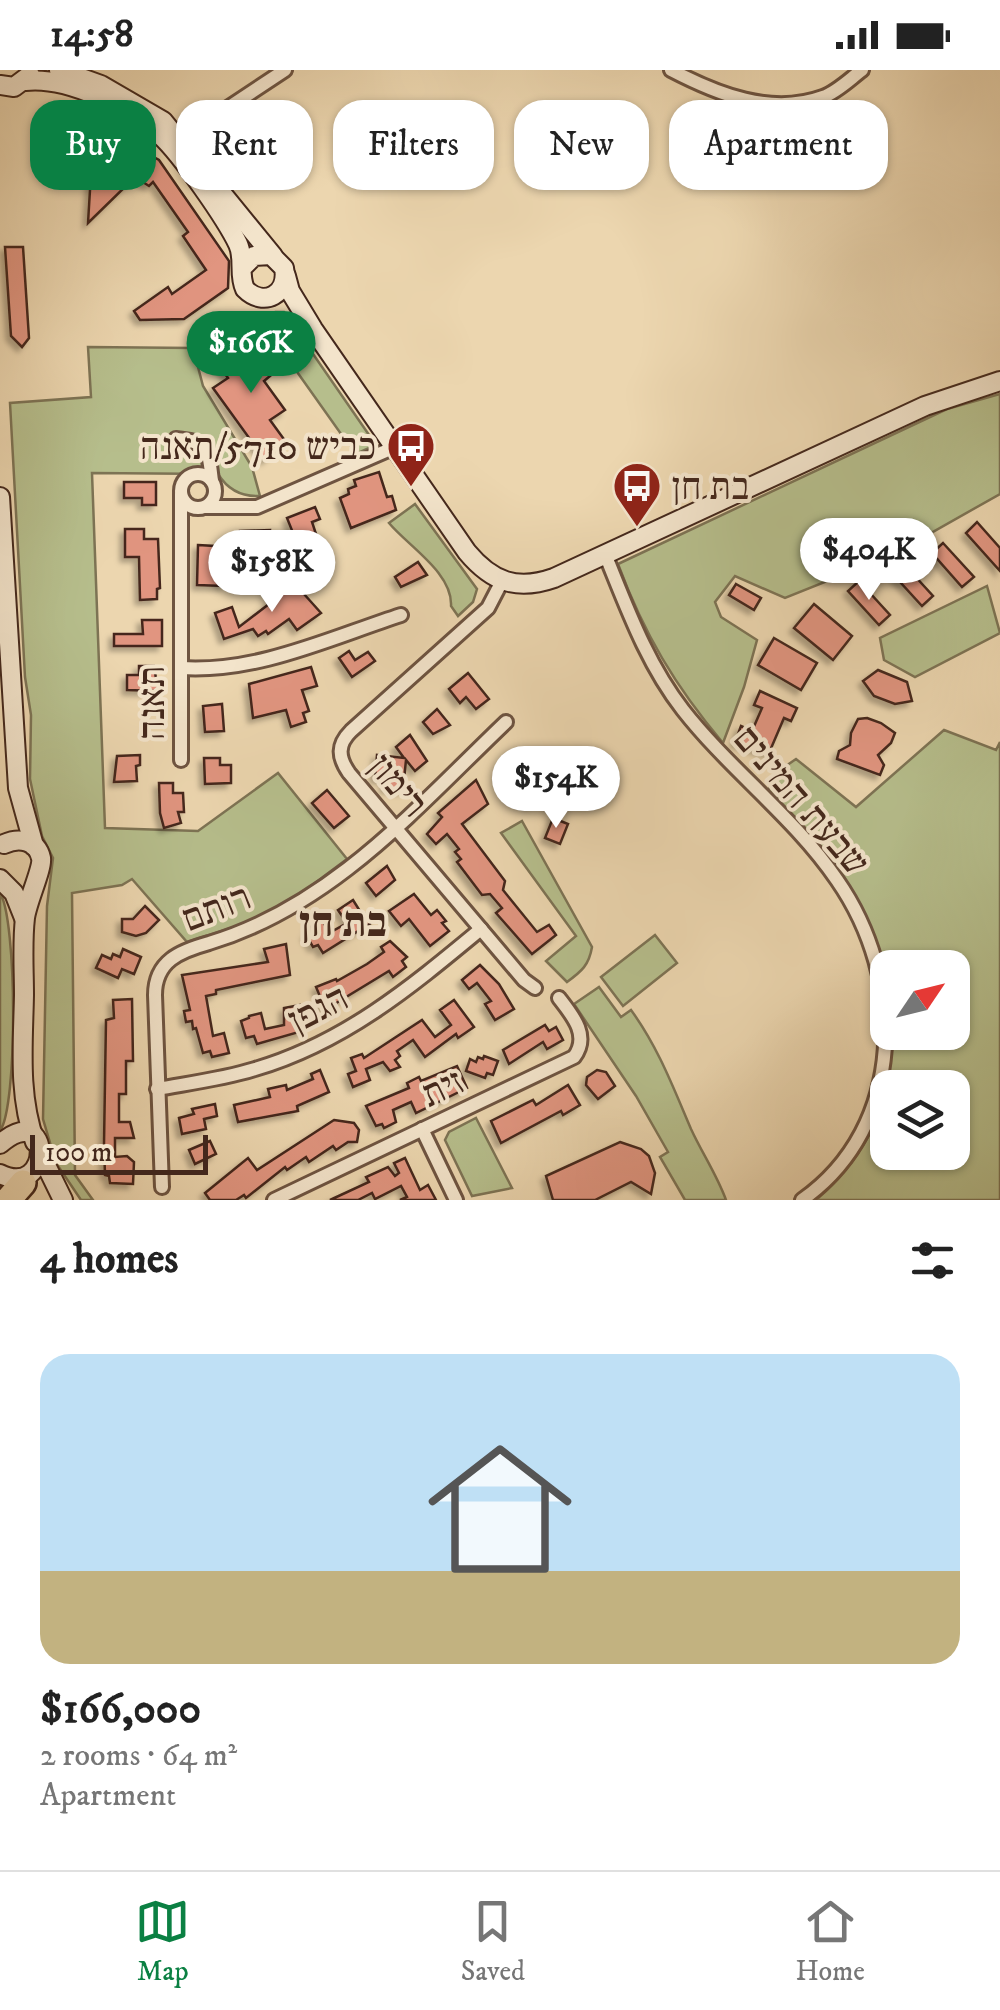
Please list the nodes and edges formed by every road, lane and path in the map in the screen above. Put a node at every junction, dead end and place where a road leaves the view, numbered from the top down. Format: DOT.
graph roads {
  1 [pos="59,70"];
  2 [pos="286,70"];
  3 [pos="671,70"];
  4 [pos="862,70"];
  5 [pos="14,84"];
  6 [pos="240,100"];
  7 [pos="176,143"];
  8 [pos="176,145"];
  9 [pos="205,190"];
  10 [pos="218,190"];
  11 [pos="273,256"];
  12 [pos="242,268"];
  13 [pos="286,276"];
  14 [pos="271,298"];
  15 [pos="313,328"];
  16 [pos="1000,382"];
  17 [pos="176,438"];
  18 [pos="395,447"];
  19 [pos="213,482"];
  20 [pos="181,494"];
  21 [pos="0,497"];
  22 [pos="202,507"];
  23 [pos="240,507"];
  24 [pos="181,525"];
  25 [pos="605,554"];
  26 [pos="502,581"];
  27 [pos="402,615"];
  28 [pos="181,668"];
  29 [pos="506,722"];
  30 [pos="180,760"];
  31 [pos="18,788"];
  32 [pos="395,827"];
  33 [pos="2,845"];
  34 [pos="34,846"];
  35 [pos="35,880"];
  36 [pos="4,881"];
  37 [pos="24,924"];
  38 [pos="481,929"];
  39 [pos="535,988"];
  40 [pos="559,998"];
  41 [pos="23,1069"];
  42 [pos="157,1089"];
  43 [pos="422,1130"];
  44 [pos="4,1141"];
  45 [pos="38,1150"];
  46 [pos="15,1185"];
  47 [pos="164,1193"];
  48 [pos="62,1200"];
  49 [pos="274,1200"];
  50 [pos="456,1200"];
  51 [pos="802,1200"];
  1 -- 7 [label="main road"];
  2 -- 6 [label="street"];
  3 -- 4 [label="street"];
  5 -- 8 [label="main road"];
  9 -- 12 [label="main road"];
  10 -- 11 [label="main road"];
  11 -- 12 [label="main road"];
  11 -- 13 [label="main road"];
  12 -- 14 [label="main road"];
  13 -- 14 [label="main road"];
  13 -- 15 [label="main road"];
  14 -- 15 [label="main road"];
  15 -- 18 [label="main road"];
  16 -- 25 [label="main road"];
  17 -- 19 [label="street"];
  18 -- 23 [label="street"];
  18 -- 26 [label="main road"];
  19 -- 20 [label="street"];
  19 -- 22 [label="street"];
  19 -- 23 [label="street"];
  20 -- 22 [label="street"];
  20 -- 24 [label="street, תאנה"];
  21 -- 31 [label="main road"];
  22 -- 23 [label="street"];
  22 -- 24 [label="street"];
  24 -- 28 [label="street, תאנה"];
  25 -- 26 [label="main road"];
  25 -- 51 [label="street, שבעת המינים"];
  26 -- 32 [label="street, רימון"];
  27 -- 28 [label="street"];
  28 -- 30 [label="street, תאנה"];
  29 -- 32 [label="street, רותם"];
  31 -- 33 [label="main road"];
  31 -- 34 [label="main road"];
  32 -- 38 [label="street, רימון"];
  32 -- 42 [label="street, רותם"];
  33 -- 34 [label="main road"];
  34 -- 35 [label="main road"];
  35 -- 36 [label="main road"];
  35 -- 37 [label="main road"];
  36 -- 37 [label="main road"];
  37 -- 41 [label="main road"];
  38 -- 39 [label="street, רימון"];
  38 -- 42 [label="street, הגפן"];
  40 -- 43 [label="street, זית"];
  41 -- 44 [label="main road"];
  41 -- 45 [label="main road"];
  42 -- 47 [label="street, רותם"];
  43 -- 49 [label="street, זית"];
  43 -- 50 [label="street"];
  44 -- 45 [label="main road"];
  45 -- 46 [label="main road"];
  45 -- 48 [label="main road"];
  46 -- 48 [label="main road"];
}
